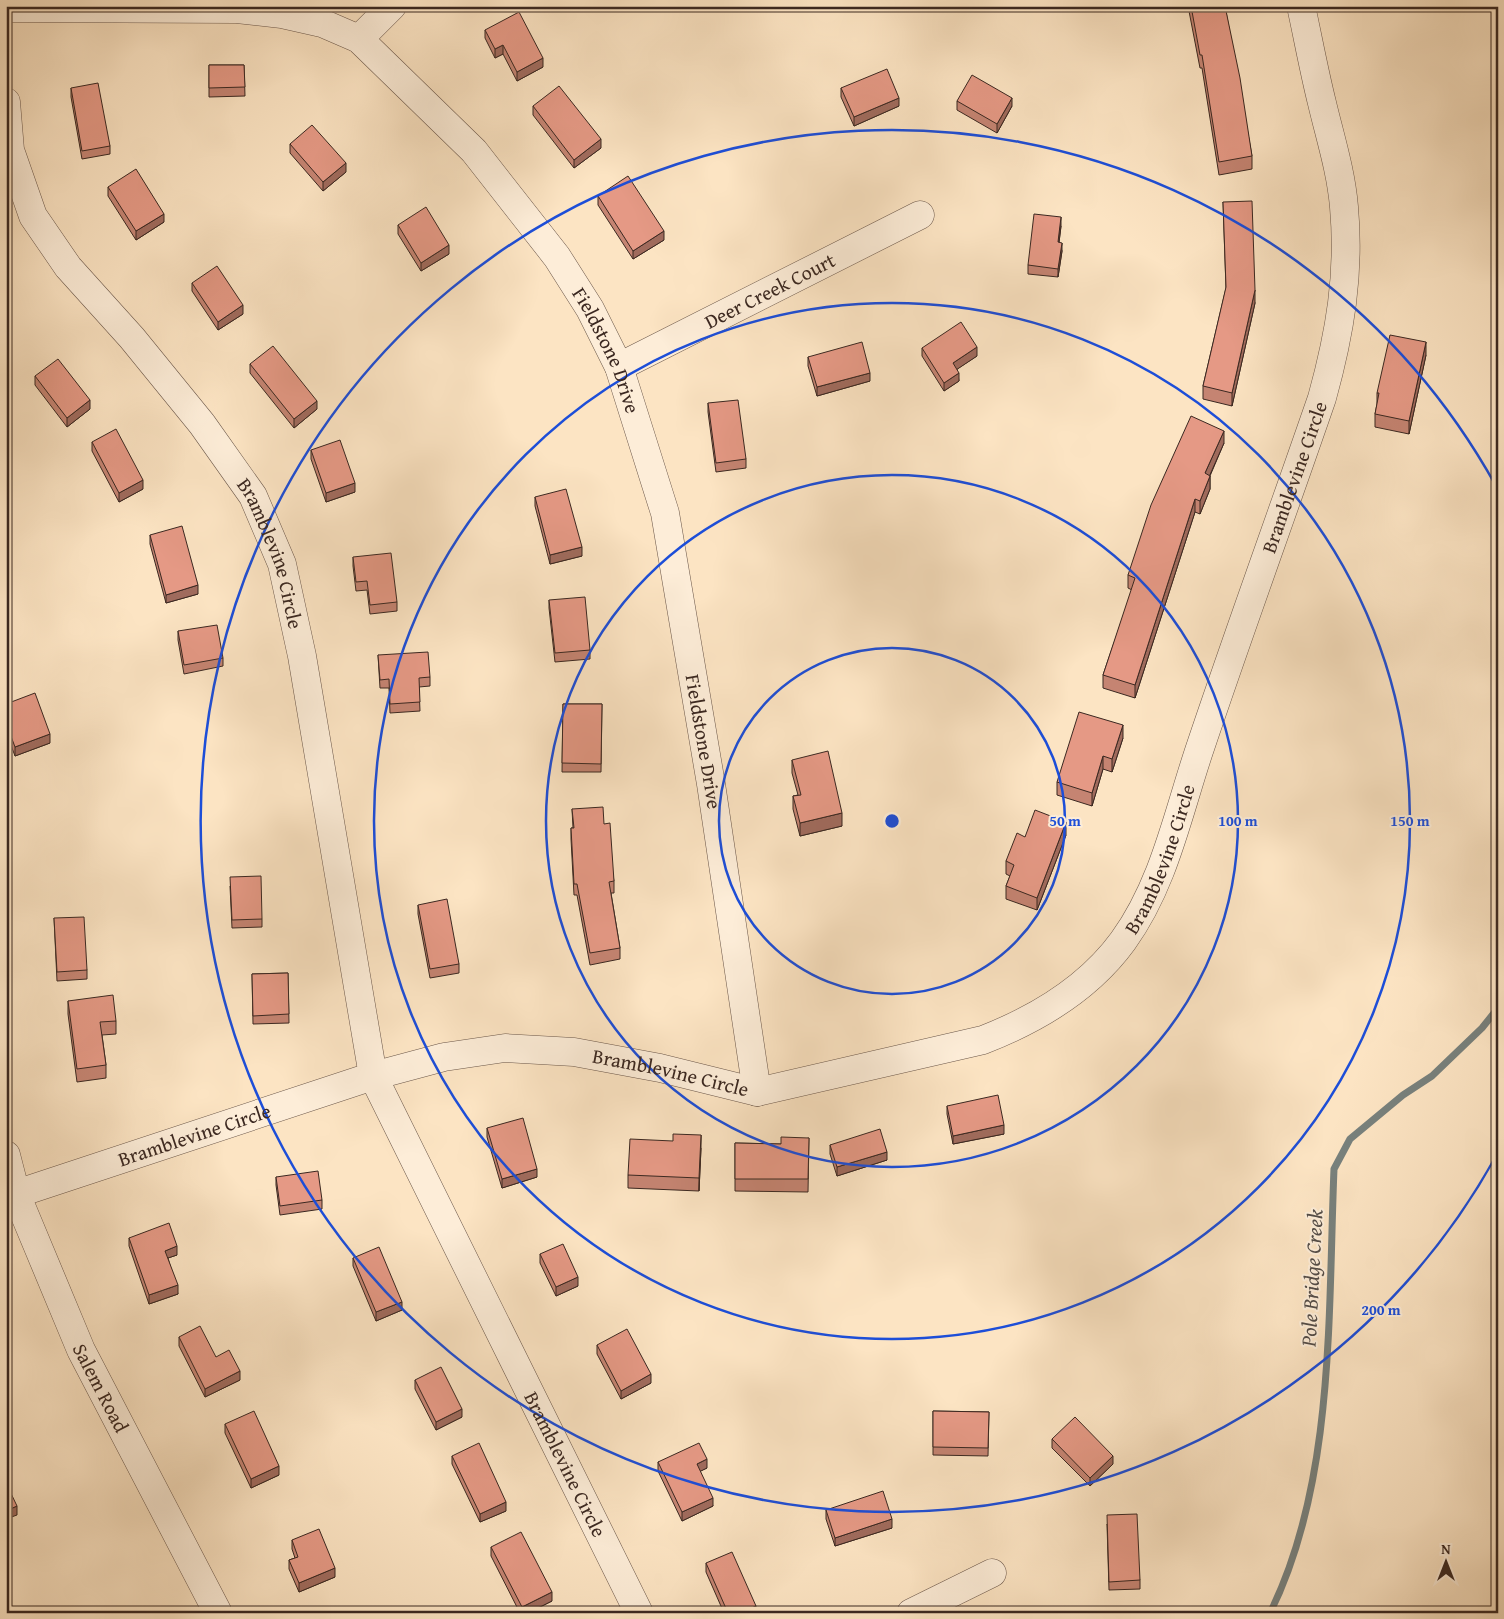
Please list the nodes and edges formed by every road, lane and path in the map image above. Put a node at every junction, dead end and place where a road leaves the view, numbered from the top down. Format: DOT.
graph roads {
  1 [pos="392,6"];
  2 [pos="1301,6"];
  3 [pos="6,8"];
  4 [pos="359,39"];
  5 [pos="6,102"];
  6 [pos="920,215"];
  7 [pos="619,367"];
  8 [pos="372,1076"];
  9 [pos="757,1092"];
  10 [pos="6,1155"];
  11 [pos="16,1194"];
  12 [pos="992,1573"];
  13 [pos="218,1613"];
  14 [pos="639,1613"];
  15 [pos="910,1613"];
  1 -- 4 [label="street"];
  2 -- 9 [label="street, Bramblevine Circle"];
  3 -- 4 [label="street, Fieldstone Drive"];
  4 -- 7 [label="street, Fieldstone Drive"];
  5 -- 8 [label="street, Bramblevine Circle"];
  6 -- 7 [label="street, Deer Creek Court"];
  7 -- 9 [label="street, Fieldstone Drive"];
  8 -- 9 [label="street, Bramblevine Circle"];
  8 -- 11 [label="street, Bramblevine Circle"];
  8 -- 14 [label="street, Bramblevine Circle"];
  10 -- 11 [label="street, Salem Road"];
  11 -- 13 [label="street, Salem Road"];
  12 -- 15 [label="street"];
}
